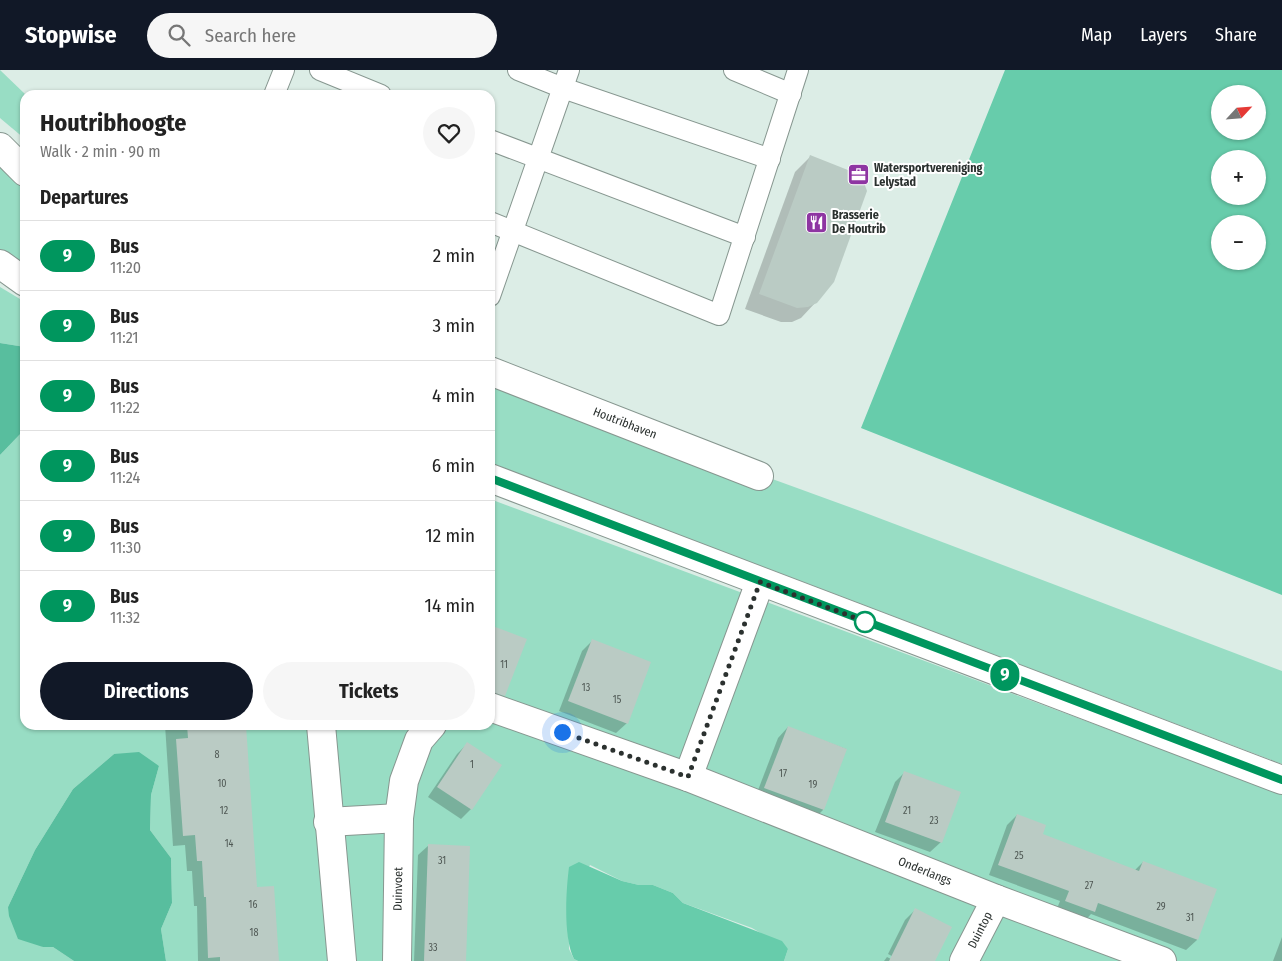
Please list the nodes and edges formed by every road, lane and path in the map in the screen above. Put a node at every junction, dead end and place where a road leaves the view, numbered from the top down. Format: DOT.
graph roads {
  1 [pos="284,70"];
  2 [pos="320,70"];
  3 [pos="518,70"];
  4 [pos="734,70"];
  5 [pos="798,70"];
  6 [pos="566,79"];
  7 [pos="276,90"];
  8 [pos="369,90"];
  9 [pos="791,94"];
  10 [pos="495,142"];
  11 [pos="0,147"];
  12 [pos="538,160"];
  13 [pos="770,160"];
  14 [pos="20,167"];
  15 [pos="495,224"];
  16 [pos="513,230"];
  17 [pos="745,237"];
  18 [pos="0,264"];
  19 [pos="20,278"];
  20 [pos="495,282"];
  21 [pos="495,373"];
  22 [pos="759,476"];
  23 [pos="495,480"];
  24 [pos="760,582"];
  25 [pos="495,709"];
  26 [pos="322,730"];
  27 [pos="427,730"];
  28 [pos="688,777"];
  29 [pos="1282,780"];
  30 [pos="399,818"];
  31 [pos="328,822"];
  32 [pos="996,899"];
  33 [pos="342,961"];
  34 [pos="396,961"];
  35 [pos="964,961"];
  36 [pos="1162,961"];
  1 -- 7 [label="lane"];
  2 -- 8 [label="lane"];
  3 -- 6 [label="lane"];
  4 -- 9 [label="lane"];
  5 -- 9 [label="lane"];
  6 -- 12 [label="lane"];
  6 -- 13 [label="lane"];
  9 -- 13 [label="lane"];
  10 -- 12 [label="lane"];
  11 -- 14 [label="street"];
  12 -- 16 [label="lane"];
  12 -- 17 [label="lane"];
  13 -- 17 [label="lane"];
  15 -- 16 [label="lane"];
  16 -- 17 [label="lane"];
  16 -- 20 [label="lane"];
  18 -- 19 [label="street"];
  21 -- 22 [label="street, Houtribhaven"];
  23 -- 24 [label="street"];
  24 -- 28 [label="street"];
  24 -- 29 [label="street"];
  25 -- 28 [label="street, Onderlangs"];
  26 -- 31 [label="street"];
  27 -- 30 [label="street, Duinvoet"];
  28 -- 32 [label="street, Onderlangs"];
  30 -- 31 [label="street"];
  30 -- 34 [label="street, Duinvoet"];
  31 -- 33 [label="street"];
  32 -- 35 [label="street, Duintop"];
  32 -- 36 [label="street, Onderlangs"];
}
